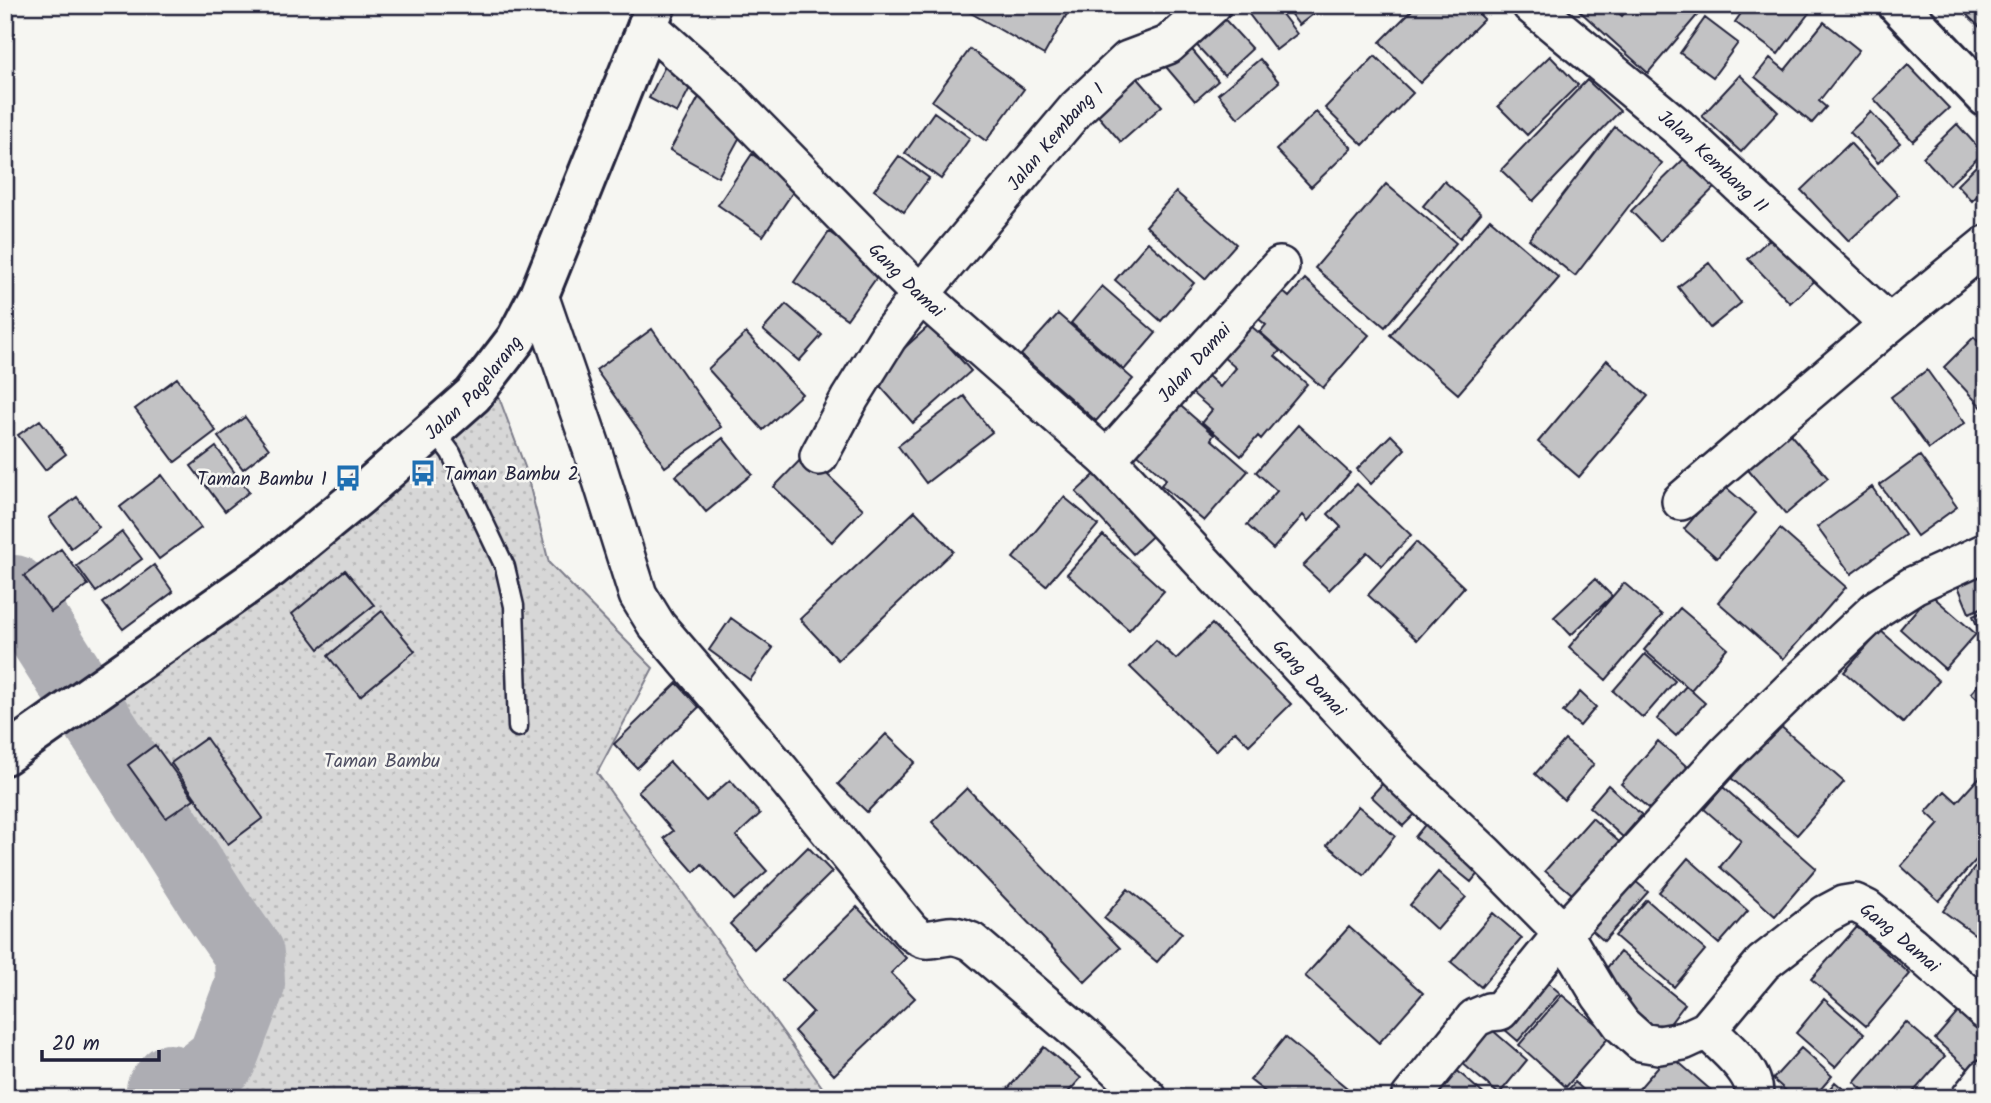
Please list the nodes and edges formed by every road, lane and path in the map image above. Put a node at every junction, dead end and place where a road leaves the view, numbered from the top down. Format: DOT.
graph roads {
  1 [pos="1212,5"];
  2 [pos="1531,5"];
  3 [pos="1898,5"];
  4 [pos="651,15"];
  5 [pos="1986,97"];
  6 [pos="1986,245"];
  7 [pos="1280,265"];
  8 [pos="539,295"];
  9 [pos="920,295"];
  10 [pos="1889,324"];
  11 [pos="434,430"];
  12 [pos="819,456"];
  13 [pos="1107,459"];
  14 [pos="1681,500"];
  15 [pos="1986,552"];
  16 [pos="519,727"];
  17 [pos="5,755"];
  18 [pos="1563,933"];
  19 [pos="1986,1011"];
  20 [pos="1707,1030"];
  21 [pos="1986,1078"];
  22 [pos="1148,1098"];
  23 [pos="1410,1098"];
  24 [pos="1753,1098"];
  25 [pos="1970,1098"];
  1 -- 9 [label="street, Jalan Kembang I"];
  2 -- 10 [label="street, Jalan Kembang II"];
  3 -- 5 [label="street"];
  4 -- 8 [label="street, Jalan Pagelarang"];
  4 -- 9 [label="street, Gang Damai"];
  6 -- 10 [label="street"];
  7 -- 13 [label="street, Jalan Damai"];
  8 -- 11 [label="street, Jalan Pagelarang"];
  8 -- 22 [label="street"];
  9 -- 12 [label="street, Jalan Kembang I"];
  9 -- 13 [label="street, Gang Damai"];
  10 -- 14 [label="street"];
  11 -- 16 [label="lane"];
  11 -- 17 [label="street, Jalan Pagelarang"];
  13 -- 18 [label="street, Gang Damai"];
  15 -- 18 [label="street"];
  18 -- 20 [label="street, Gang Damai"];
  18 -- 23 [label="street"];
  19 -- 20 [label="street, Gang Damai"];
  20 -- 24 [label="street"];
  21 -- 25 [label="street"];
}
